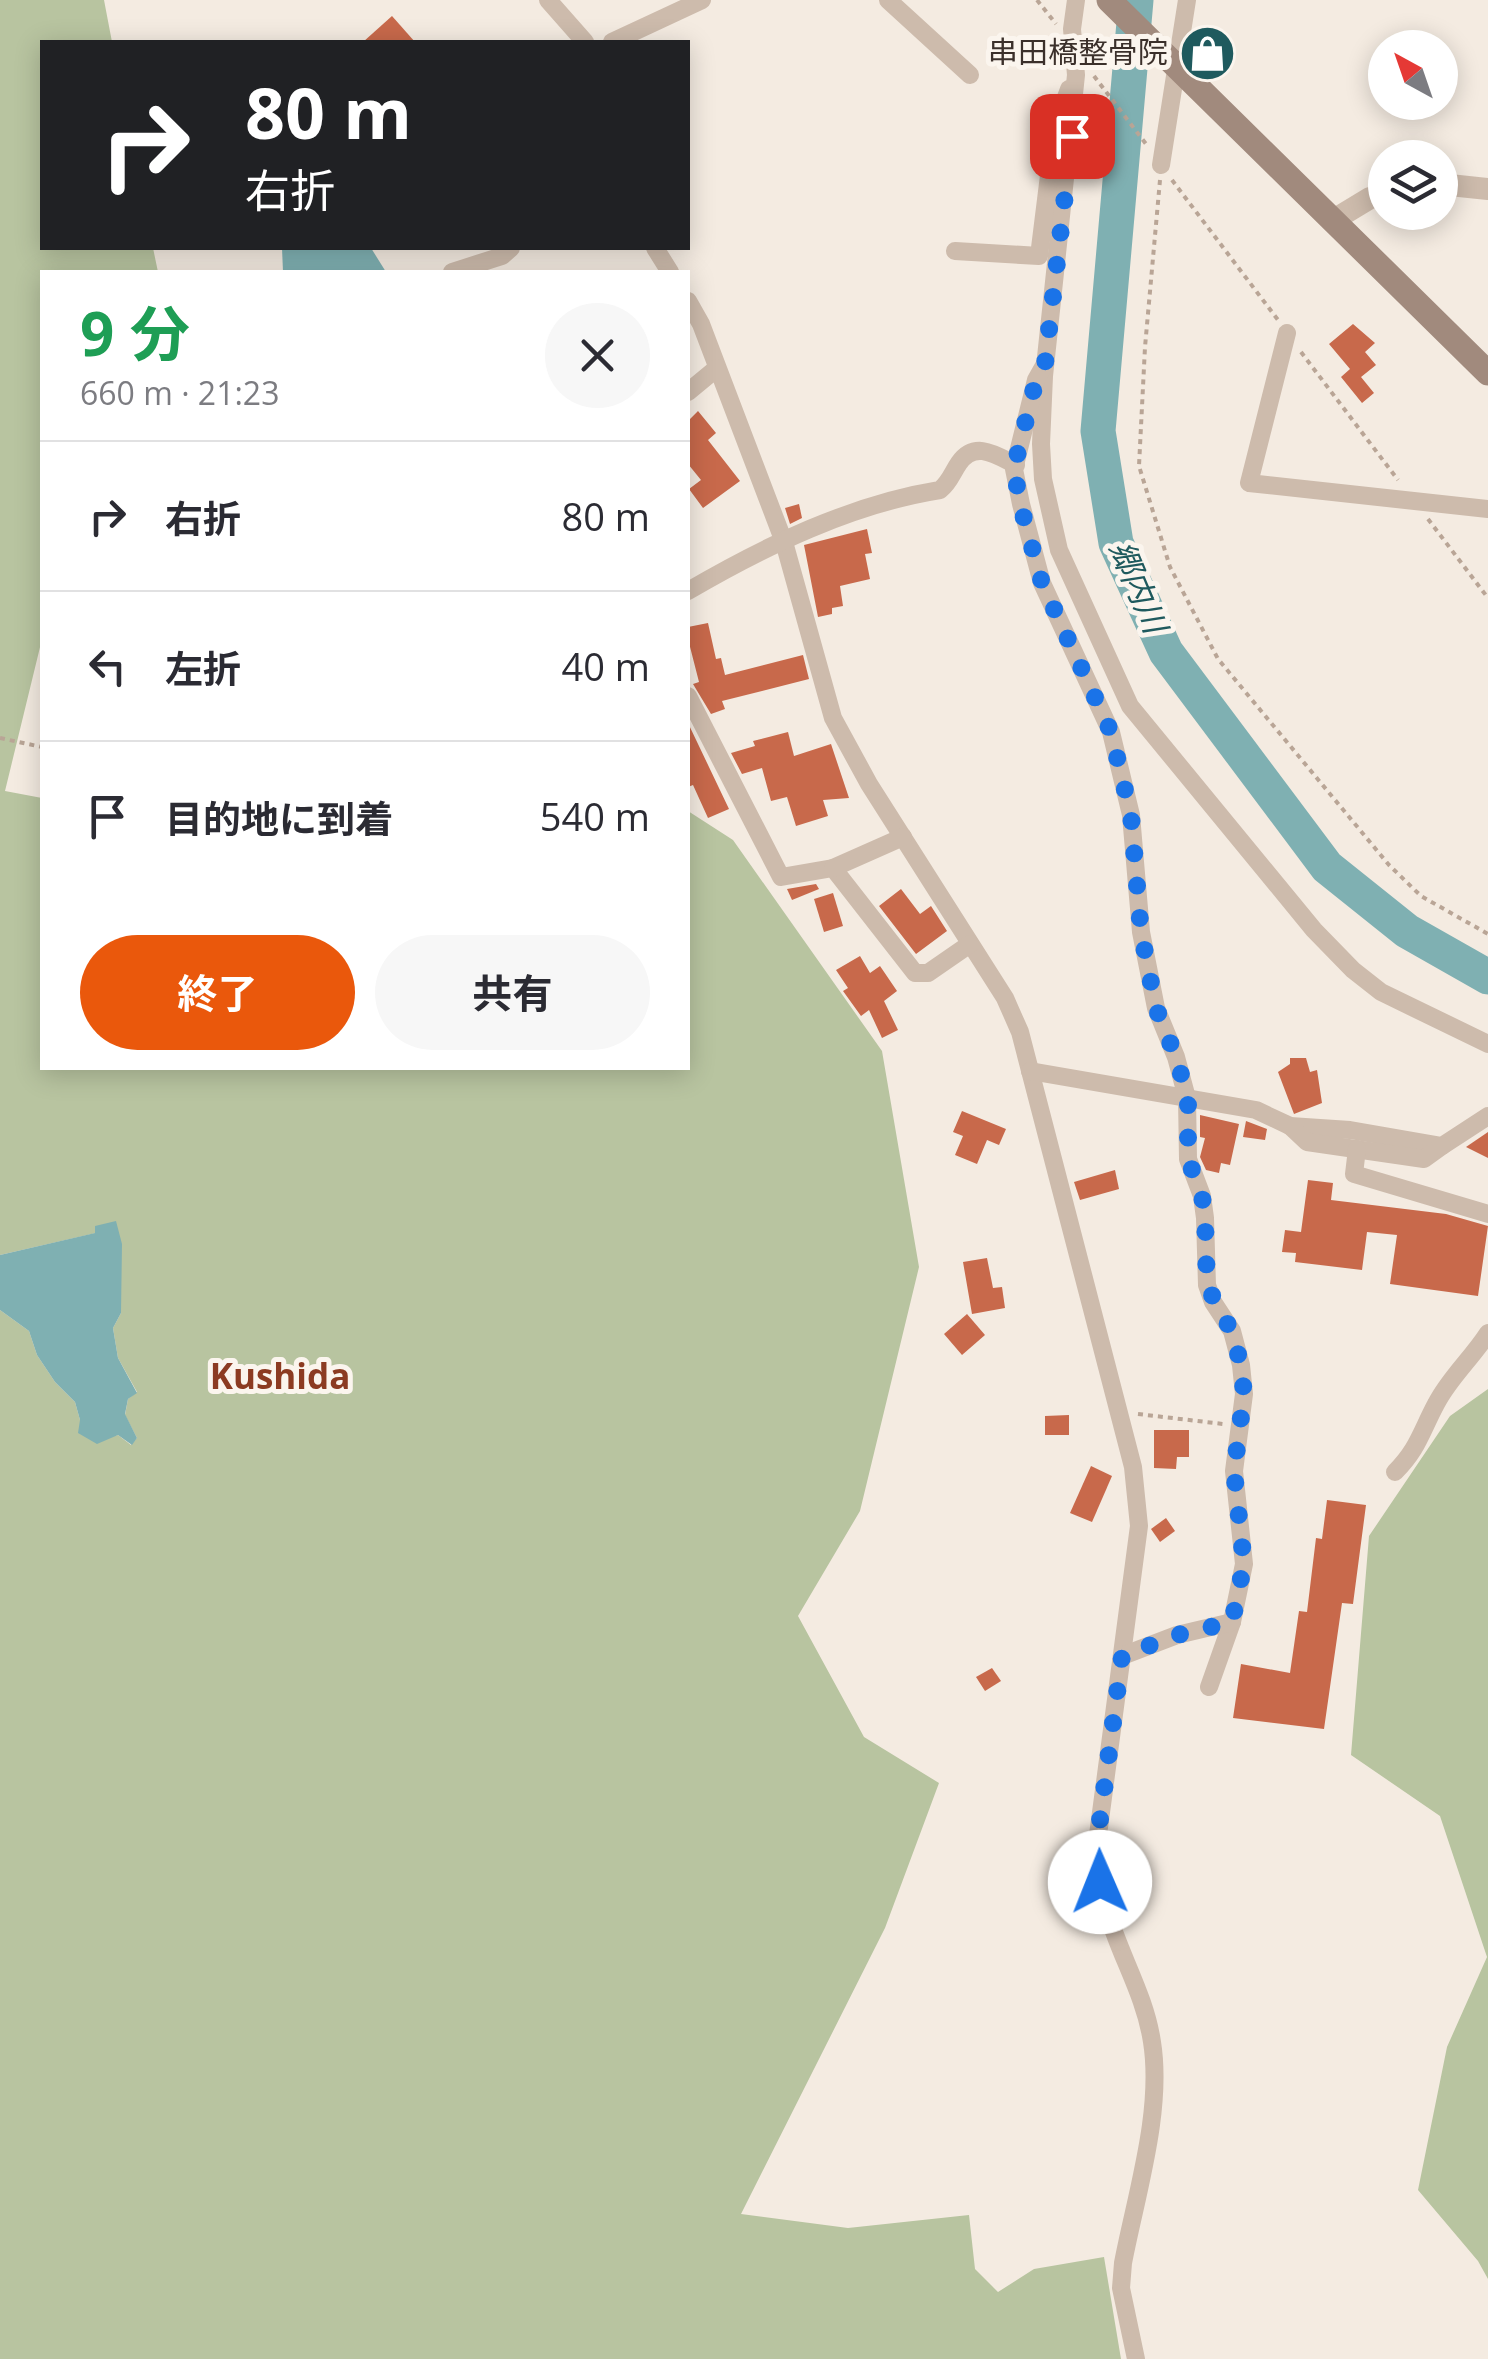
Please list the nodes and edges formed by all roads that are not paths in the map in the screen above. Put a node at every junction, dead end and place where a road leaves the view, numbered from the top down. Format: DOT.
graph roads {
  1 [pos="548,0"];
  2 [pos="702,0"];
  3 [pos="888,0"];
  4 [pos="1076,0"];
  5 [pos="1109,0"];
  6 [pos="1187,0"];
  7 [pos="583,40"];
  8 [pos="616,40"];
  9 [pos="1178,68"];
  10 [pos="970,75"];
  11 [pos="1161,165"];
  12 [pos="1458,186"];
  13 [pos="1488,189"];
  14 [pos="1368,199"];
  15 [pos="1332,222"];
  16 [pos="1052,231"];
  17 [pos="508,250"];
  18 [pos="955,251"];
  19 [pos="458,270"];
  20 [pos="690,305"];
  21 [pos="1287,333"];
  22 [pos="1045,364"];
  23 [pos="717,368"];
  24 [pos="1488,373"];
  25 [pos="690,390"];
  26 [pos="1016,465"];
  27 [pos="1488,509"];
  28 [pos="784,542"];
  29 [pos="690,590"];
  30 [pos="690,700"];
  31 [pos="903,838"];
  32 [pos="832,868"];
  33 [pos="970,944"];
  34 [pos="1488,1044"];
  35 [pos="1030,1071"];
  36 [pos="1188,1098"];
  37 [pos="1488,1116"];
  38 [pos="1290,1126"];
  39 [pos="1442,1146"];
  40 [pos="1357,1149"];
  41 [pos="1488,1214"];
  42 [pos="1488,1333"];
  43 [pos="1395,1472"];
  44 [pos="1232,1622"];
  45 [pos="1122,1656"];
  46 [pos="1209,1686"];
  47 [pos="1136,2359"];
  1 -- 7 [label="street"];
  2 -- 8 [label="street"];
  3 -- 10 [label="street"];
  4 -- 16 [label="street"];
  5 -- 9 [label="main road"];
  6 -- 9 [label="street"];
  9 -- 11 [label="street"];
  9 -- 15 [label="main road"];
  12 -- 13 [label="street"];
  14 -- 15 [label="street"];
  15 -- 24 [label="main road"];
  16 -- 18 [label="street"];
  16 -- 22 [label="street"];
  17 -- 19 [label="street"];
  20 -- 23 [label="street"];
  21 -- 27 [label="street"];
  22 -- 26 [label="street"];
  22 -- 34 [label="street"];
  23 -- 25 [label="street"];
  23 -- 28 [label="street"];
  26 -- 28 [label="street"];
  26 -- 36 [label="street"];
  28 -- 29 [label="street"];
  28 -- 31 [label="street"];
  30 -- 32 [label="street"];
  31 -- 32 [label="street"];
  31 -- 33 [label="street"];
  32 -- 33 [label="street"];
  33 -- 35 [label="street"];
  35 -- 36 [label="street"];
  35 -- 45 [label="street"];
  36 -- 38 [label="street"];
  36 -- 44 [label="street"];
  37 -- 39 [label="street"];
  38 -- 39 [label="street"];
  38 -- 40 [label="street"];
  39 -- 40 [label="street"];
  40 -- 41 [label="street"];
  42 -- 43 [label="street"];
  44 -- 45 [label="street"];
  44 -- 46 [label="street"];
  45 -- 47 [label="street"];
}
